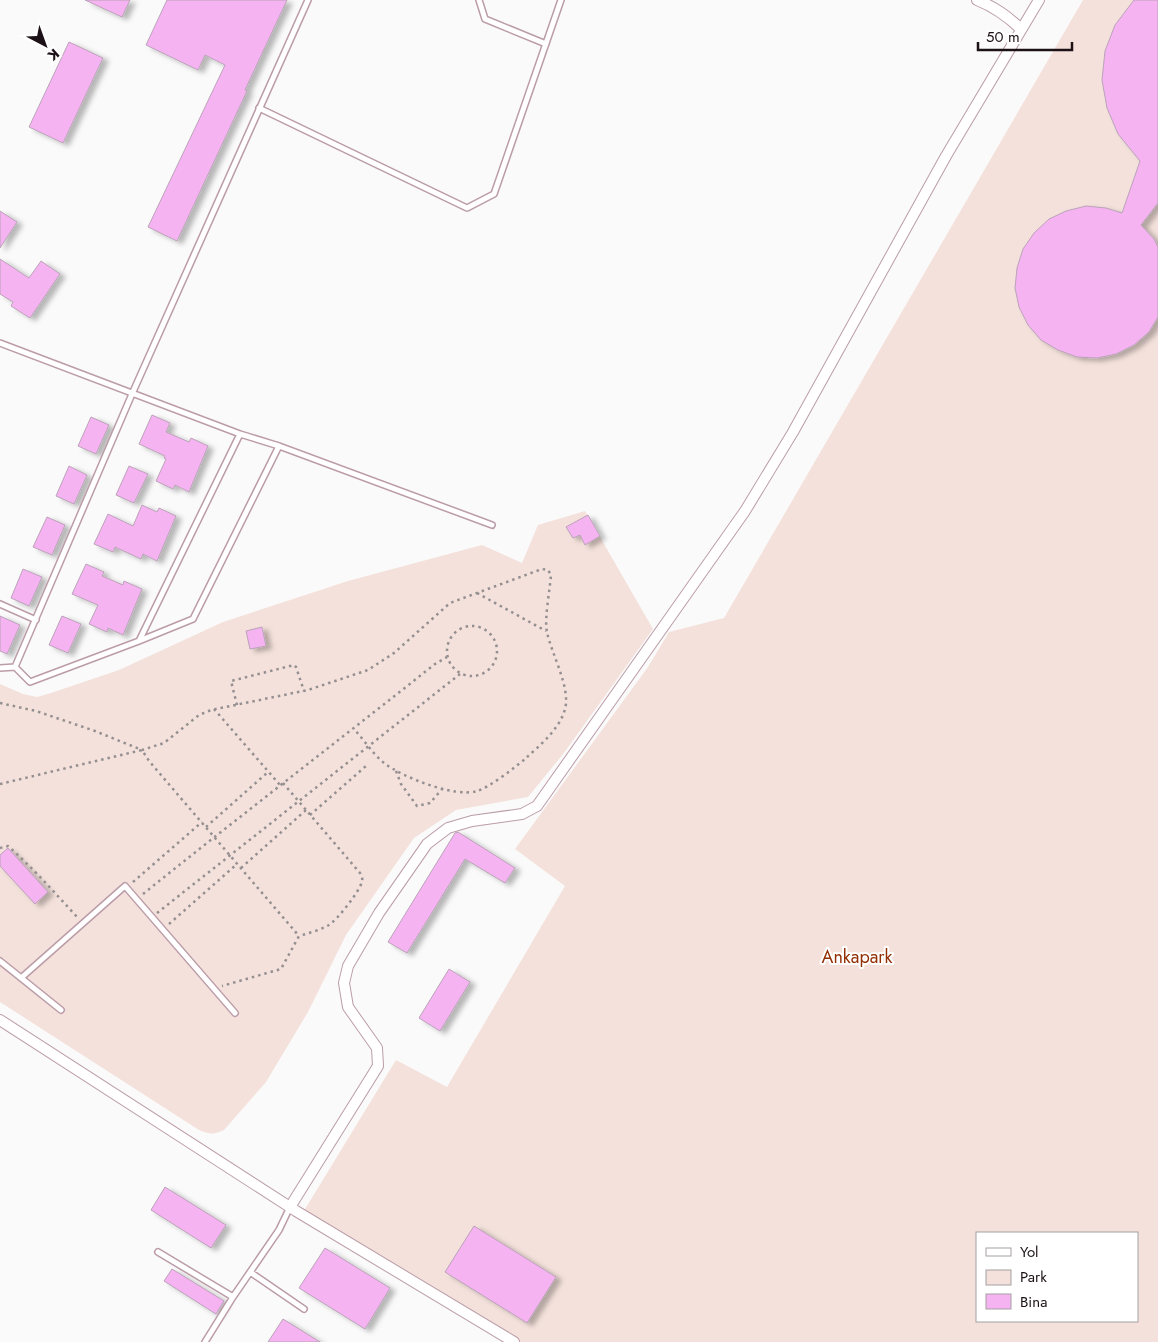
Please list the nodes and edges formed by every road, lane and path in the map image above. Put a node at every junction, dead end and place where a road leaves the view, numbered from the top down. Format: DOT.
graph roads {
  1 [pos="308,0"];
  2 [pos="479,0"];
  3 [pos="561,0"];
  4 [pos="977,0"];
  5 [pos="1039,0"];
  6 [pos="1021,29"];
  7 [pos="546,44"];
  8 [pos="259,108"];
  9 [pos="0,343"];
  10 [pos="132,394"];
  11 [pos="240,434"];
  12 [pos="279,446"];
  13 [pos="492,525"];
  14 [pos="477,593"];
  15 [pos="0,604"];
  16 [pos="36,620"];
  17 [pos="547,632"];
  18 [pos="139,641"];
  19 [pos="447,657"];
  20 [pos="16,667"];
  21 [pos="0,668"];
  22 [pos="460,674"];
  23 [pos="304,691"];
  24 [pos="0,703"];
  25 [pos="237,705"];
  26 [pos="214,709"];
  27 [pos="354,729"];
  28 [pos="368,746"];
  29 [pos="142,750"];
  30 [pos="366,766"];
  31 [pos="396,771"];
  32 [pos="268,772"];
  33 [pos="283,782"];
  34 [pos="0,784"];
  35 [pos="280,785"];
  36 [pos="443,788"];
  37 [pos="298,801"];
  38 [pos="306,810"];
  39 [pos="310,815"];
  40 [pos="202,822"];
  41 [pos="206,827"];
  42 [pos="214,837"];
  43 [pos="0,848"];
  44 [pos="230,855"];
  45 [pos="237,864"];
  46 [pos="240,868"];
  47 [pos="126,888"];
  48 [pos="136,900"];
  49 [pos="152,917"];
  50 [pos="82,923"];
  51 [pos="162,929"];
  52 [pos="299,936"];
  53 [pos="0,961"];
  54 [pos="21,978"];
  55 [pos="213,989"];
  56 [pos="61,1010"];
  57 [pos="234,1013"];
  58 [pos="0,1020"];
  59 [pos="290,1207"];
  60 [pos="158,1252"];
  61 [pos="250,1272"];
  62 [pos="233,1297"];
  63 [pos="304,1309"];
  64 [pos="205,1342"];
  65 [pos="514,1342"];
  1 -- 8 [label="lane"];
  2 -- 7 [label="lane"];
  3 -- 7 [label="lane"];
  4 -- 6 [label="street"];
  5 -- 6 [label="street"];
  6 -- 59 [label="street"];
  7 -- 8 [label="lane"];
  8 -- 10 [label="lane"];
  9 -- 10 [label="lane"];
  10 -- 11 [label="lane"];
  10 -- 16 [label="lane"];
  11 -- 12 [label="lane"];
  11 -- 18 [label="lane"];
  12 -- 13 [label="lane"];
  12 -- 18 [label="lane"];
  14 -- 17 [label="path"];
  14 -- 17 [label="path"];
  14 -- 23 [label="path"];
  15 -- 16 [label="lane"];
  16 -- 20 [label="lane"];
  17 -- 36 [label="path"];
  18 -- 20 [label="lane"];
  19 -- 22 [label="path"];
  19 -- 22 [label="path"];
  19 -- 27 [label="path"];
  20 -- 21 [label="lane"];
  22 -- 28 [label="path"];
  23 -- 25 [label="path"];
  23 -- 25 [label="path"];
  24 -- 29 [label="path"];
  25 -- 26 [label="path"];
  26 -- 29 [label="path"];
  26 -- 32 [label="path"];
  27 -- 28 [label="path"];
  27 -- 33 [label="path"];
  28 -- 31 [label="path"];
  28 -- 37 [label="path"];
  29 -- 34 [label="path"];
  29 -- 40 [label="path"];
  30 -- 39 [label="path"];
  31 -- 36 [label="path"];
  31 -- 36 [label="path"];
  32 -- 35 [label="path"];
  32 -- 41 [label="path"];
  33 -- 35 [label="path"];
  33 -- 37 [label="path"];
  35 -- 42 [label="path"];
  37 -- 38 [label="path"];
  37 -- 44 [label="path"];
  38 -- 39 [label="path"];
  38 -- 46 [label="path"];
  39 -- 52 [label="path"];
  40 -- 41 [label="path"];
  40 -- 47 [label="path"];
  41 -- 42 [label="path"];
  42 -- 44 [label="path"];
  42 -- 48 [label="path"];
  43 -- 50 [label="path"];
  44 -- 45 [label="path"];
  44 -- 49 [label="path"];
  45 -- 46 [label="path"];
  45 -- 51 [label="path"];
  46 -- 52 [label="path"];
  47 -- 48 [label="lane"];
  47 -- 50 [label="lane"];
  48 -- 49 [label="lane"];
  49 -- 51 [label="lane"];
  50 -- 54 [label="lane"];
  51 -- 55 [label="lane"];
  52 -- 55 [label="path"];
  53 -- 54 [label="lane"];
  54 -- 56 [label="lane"];
  55 -- 57 [label="lane"];
  58 -- 59 [label="street"];
  59 -- 61 [label="lane"];
  59 -- 65 [label="street"];
  60 -- 62 [label="lane"];
  61 -- 62 [label="lane"];
  61 -- 63 [label="lane"];
  62 -- 64 [label="lane"];
}
